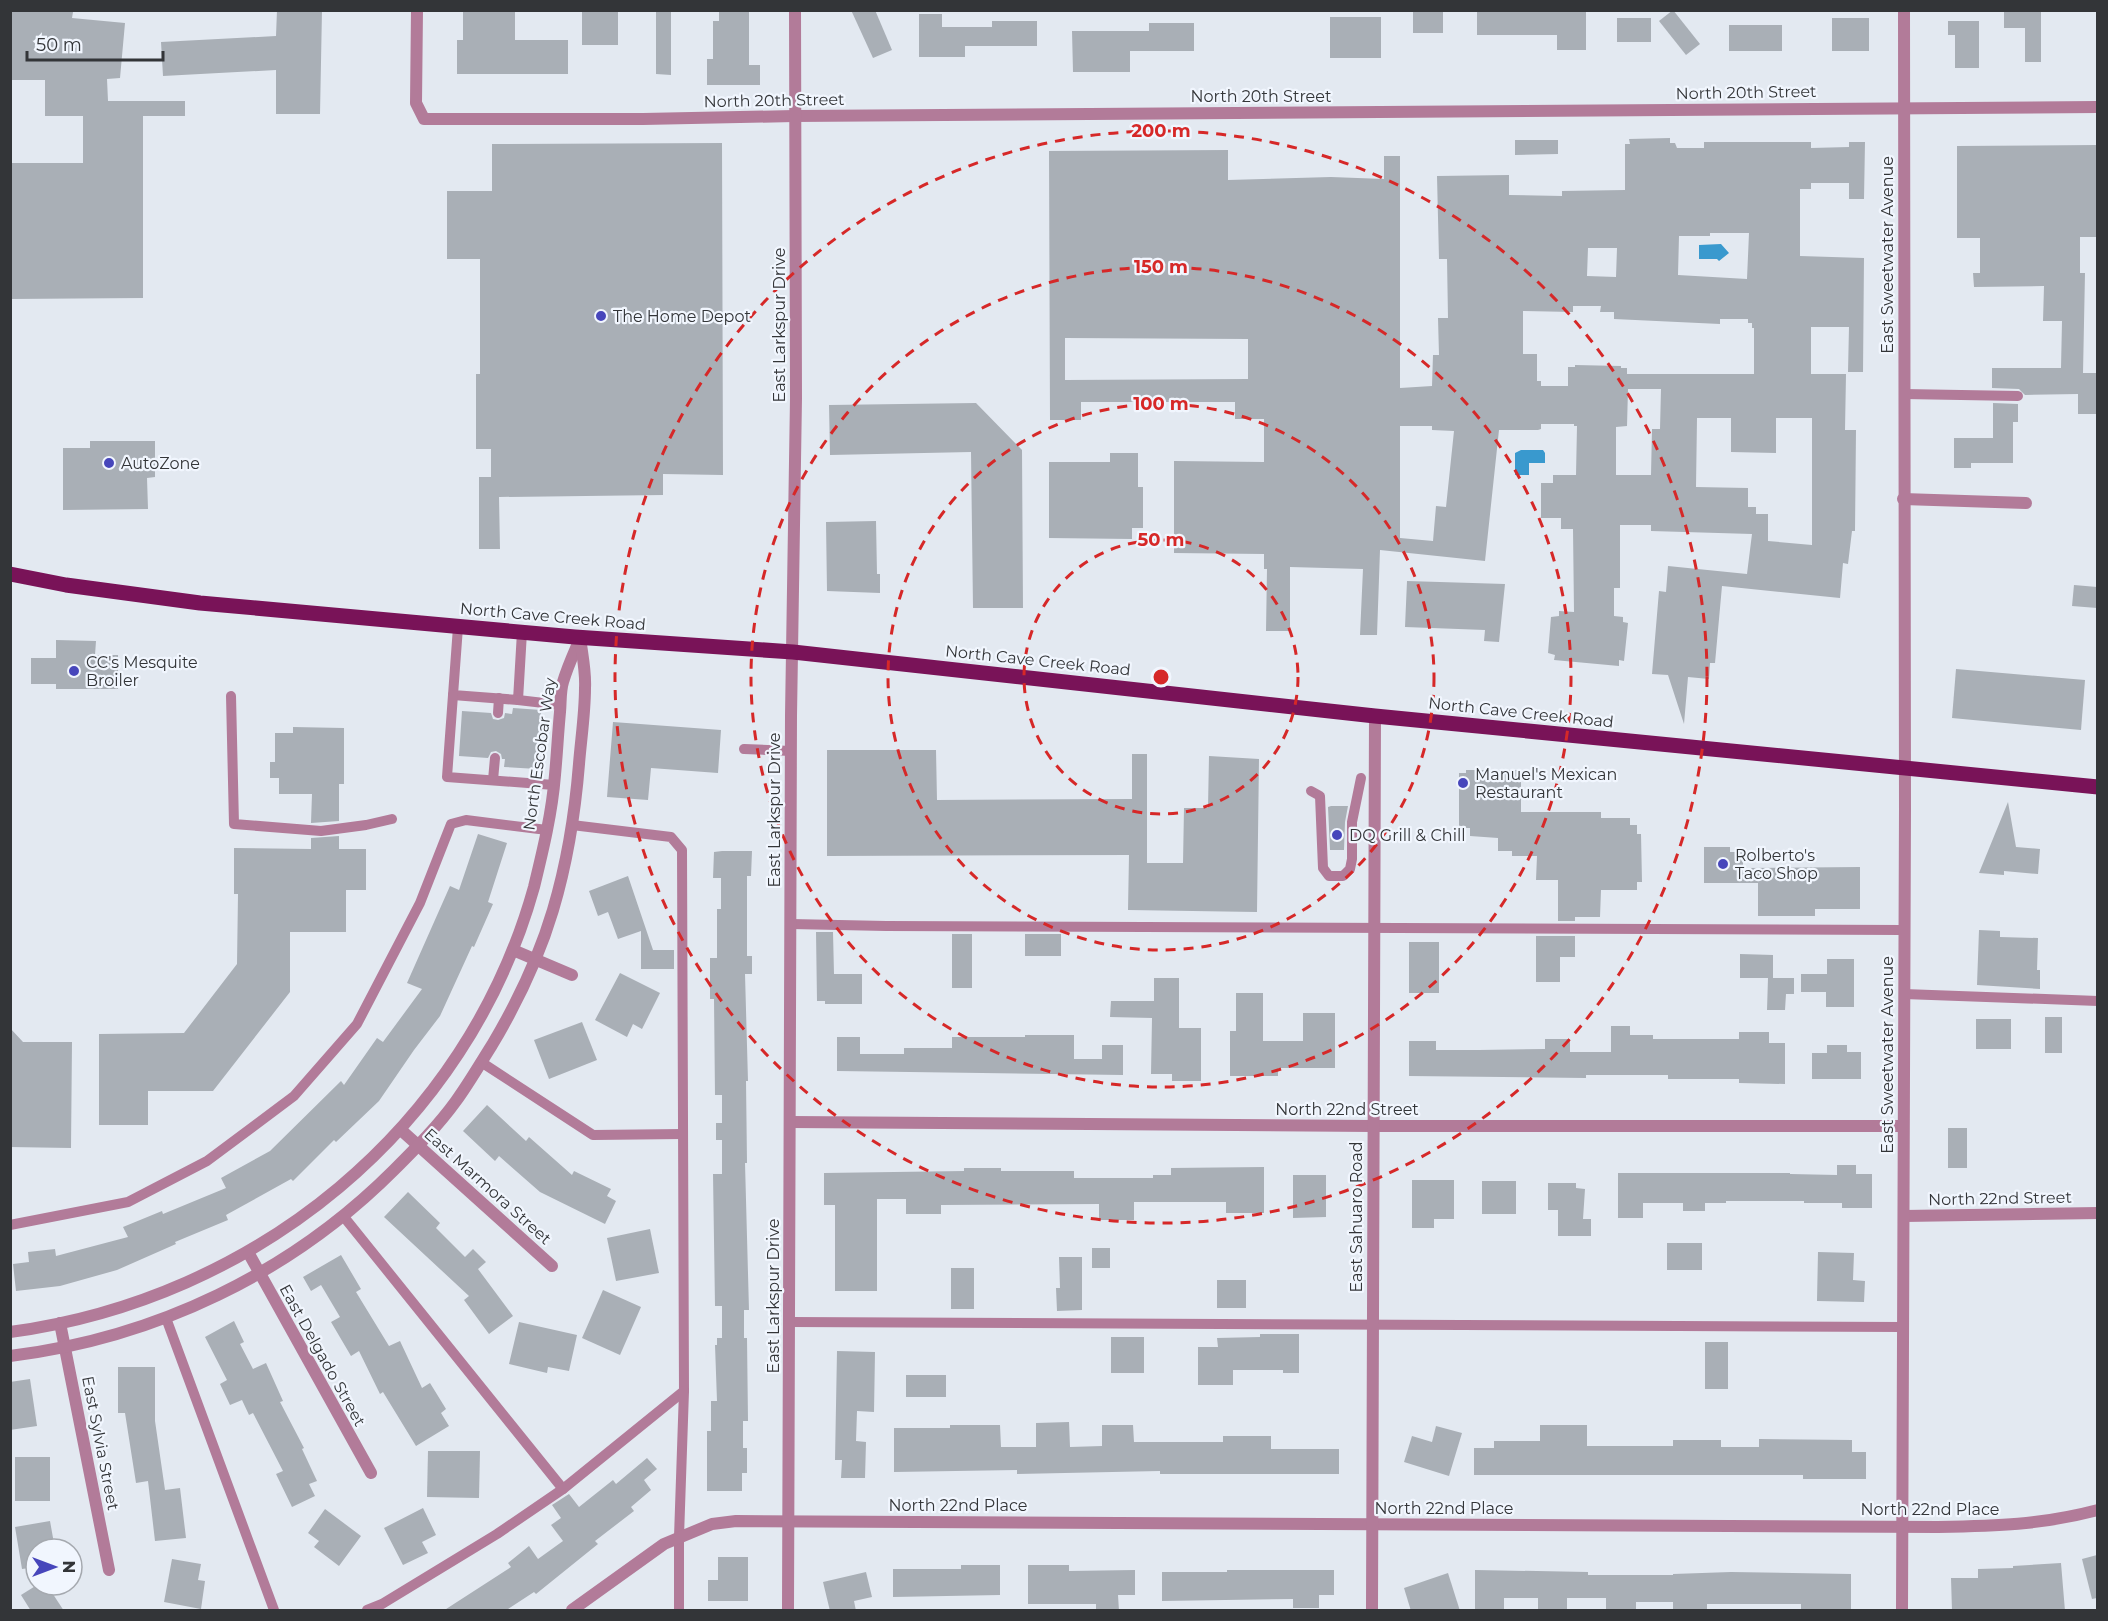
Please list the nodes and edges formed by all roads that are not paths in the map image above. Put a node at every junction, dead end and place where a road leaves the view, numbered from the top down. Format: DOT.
graph roads {
  1 [pos="417,10"];
  2 [pos="795,10"];
  3 [pos="1904,10"];
  4 [pos="2097,106"];
  5 [pos="1904,107"];
  6 [pos="794,116"];
  7 [pos="1904,394"];
  8 [pos="2018,396"];
  9 [pos="1903,499"];
  10 [pos="2026,503"];
  11 [pos="10,574"];
  12 [pos="458,627"];
  13 [pos="522,632"];
  14 [pos="580,637"];
  15 [pos="793,652"];
  16 [pos="453,695"];
  17 [pos="231,696"];
  18 [pos="500,698"];
  19 [pos="518,700"];
  20 [pos="561,705"];
  21 [pos="498,713"];
  22 [pos="1375,716"];
  23 [pos="744,749"];
  24 [pos="791,751"];
  25 [pos="495,758"];
  26 [pos="1905,769"];
  27 [pos="1361,778"];
  28 [pos="494,780"];
  29 [pos="554,785"];
  30 [pos="2097,787"];
  31 [pos="1311,791"];
  32 [pos="392,819"];
  33 [pos="572,825"];
  34 [pos="547,830"];
  35 [pos="791,924"];
  36 [pos="1374,928"];
  37 [pos="1903,930"];
  38 [pos="513,950"];
  39 [pos="535,959"];
  40 [pos="572,975"];
  41 [pos="1904,994"];
  42 [pos="2097,1001"];
  43 [pos="481,1062"];
  44 [pos="790,1122"];
  45 [pos="1373,1126"];
  46 [pos="1903,1126"];
  47 [pos="401,1130"];
  48 [pos="682,1134"];
  49 [pos="419,1145"];
  50 [pos="2097,1213"];
  51 [pos="1904,1216"];
  52 [pos="344,1217"];
  53 [pos="10,1225"];
  54 [pos="248,1252"];
  55 [pos="552,1266"];
  56 [pos="260,1274"];
  57 [pos="166,1318"];
  58 [pos="790,1322"];
  59 [pos="60,1323"];
  60 [pos="1373,1326"];
  61 [pos="1903,1327"];
  62 [pos="10,1332"];
  63 [pos="65,1347"];
  64 [pos="10,1356"];
  65 [pos="684,1391"];
  66 [pos="371,1473"];
  67 [pos="563,1489"];
  68 [pos="2097,1510"];
  69 [pos="788,1520"];
  70 [pos="1372,1524"];
  71 [pos="1902,1527"];
  72 [pos="679,1537"];
  73 [pos="110,1569"];
  74 [pos="274,1611"];
  75 [pos="367,1611"];
  76 [pos="572,1611"];
  77 [pos="679,1611"];
  78 [pos="788,1611"];
  79 [pos="1372,1611"];
  80 [pos="1902,1611"];
  1 -- 6 [label="street, North 20th Street"];
  2 -- 6 [label="street, East Larkspur Drive"];
  3 -- 5 [label="street, East Sweetwater Avenue"];
  4 -- 5 [label="street, North 20th Street"];
  5 -- 6 [label="street, North 20th Street"];
  5 -- 7 [label="street, East Sweetwater Avenue"];
  6 -- 15 [label="street, East Larkspur Drive"];
  7 -- 8 [label="lane"];
  7 -- 9 [label="street, East Sweetwater Avenue"];
  9 -- 10 [label="street"];
  9 -- 26 [label="street, East Sweetwater Avenue"];
  11 -- 12 [label="main road, North Cave Creek Road"];
  12 -- 13 [label="main road, North Cave Creek Road"];
  12 -- 16 [label="lane"];
  13 -- 14 [label="main road, North Cave Creek Road"];
  13 -- 19 [label="lane"];
  14 -- 15 [label="main road, North Cave Creek Road"];
  14 -- 20 [label="street, North Escobar Way"];
  14 -- 33 [label="street"];
  15 -- 22 [label="main road, North Cave Creek Road"];
  15 -- 24 [label="street, East Larkspur Drive"];
  16 -- 18 [label="lane"];
  16 -- 28 [label="lane"];
  17 -- 32 [label="lane"];
  18 -- 19 [label="lane"];
  18 -- 21 [label="lane"];
  19 -- 20 [label="lane"];
  20 -- 29 [label="street, North Escobar Way"];
  22 -- 26 [label="main road, North Cave Creek Road"];
  22 -- 36 [label="street, East Sahuaro Road"];
  23 -- 24 [label="lane"];
  24 -- 35 [label="street, East Larkspur Drive"];
  25 -- 28 [label="lane"];
  26 -- 30 [label="main road, North Cave Creek Road"];
  26 -- 37 [label="street, East Sweetwater Avenue"];
  27 -- 31 [label="lane"];
  28 -- 29 [label="lane"];
  29 -- 34 [label="street, North Escobar Way"];
  33 -- 39 [label="street"];
  33 -- 48 [label="lane"];
  34 -- 38 [label="street, North Escobar Way"];
  34 -- 53 [label="lane"];
  35 -- 36 [label="lane"];
  35 -- 44 [label="street, East Larkspur Drive"];
  36 -- 37 [label="lane"];
  36 -- 45 [label="street, East Sahuaro Road"];
  37 -- 41 [label="street, East Sweetwater Avenue"];
  38 -- 39 [label="street"];
  38 -- 47 [label="street, North Escobar Way"];
  39 -- 40 [label="street"];
  39 -- 43 [label="street"];
  41 -- 42 [label="lane"];
  41 -- 46 [label="street, East Sweetwater Avenue"];
  43 -- 48 [label="lane"];
  43 -- 49 [label="street"];
  44 -- 45 [label="street, North 22nd Street"];
  44 -- 58 [label="street, East Larkspur Drive"];
  45 -- 46 [label="street, North 22nd Street"];
  45 -- 60 [label="street, East Sahuaro Road"];
  46 -- 51 [label="street, East Sweetwater Avenue"];
  47 -- 49 [label="street, East Marmora Street"];
  47 -- 54 [label="street, North Escobar Way"];
  48 -- 65 [label="lane"];
  49 -- 52 [label="street"];
  49 -- 55 [label="street, East Marmora Street"];
  50 -- 51 [label="street, North 22nd Street"];
  51 -- 61 [label="street, East Sweetwater Avenue"];
  52 -- 56 [label="street"];
  52 -- 67 [label="lane"];
  54 -- 56 [label="street, East Delgado Street"];
  54 -- 59 [label="street, North Escobar Way"];
  56 -- 57 [label="street"];
  56 -- 66 [label="street, East Delgado Street"];
  57 -- 63 [label="street"];
  57 -- 74 [label="lane"];
  58 -- 60 [label="lane"];
  58 -- 69 [label="street, East Larkspur Drive"];
  59 -- 62 [label="street, North Escobar Way"];
  59 -- 63 [label="street, East Sylvia Street"];
  60 -- 61 [label="lane"];
  60 -- 70 [label="street, East Sahuaro Road"];
  61 -- 71 [label="street, East Sweetwater Avenue"];
  63 -- 64 [label="street"];
  63 -- 73 [label="street, East Sylvia Street"];
  65 -- 67 [label="lane"];
  65 -- 72 [label="lane"];
  67 -- 75 [label="lane"];
  68 -- 71 [label="street, North 22nd Place"];
  69 -- 70 [label="street, North 22nd Place"];
  69 -- 72 [label="street, North 22nd Place"];
  69 -- 78 [label="street, East Larkspur Drive"];
  70 -- 71 [label="street, North 22nd Place"];
  70 -- 79 [label="street, East Sahuaro Road"];
  71 -- 80 [label="street, East Sweetwater Avenue"];
  72 -- 76 [label="street, North 22nd Place"];
  72 -- 77 [label="lane"];
}
